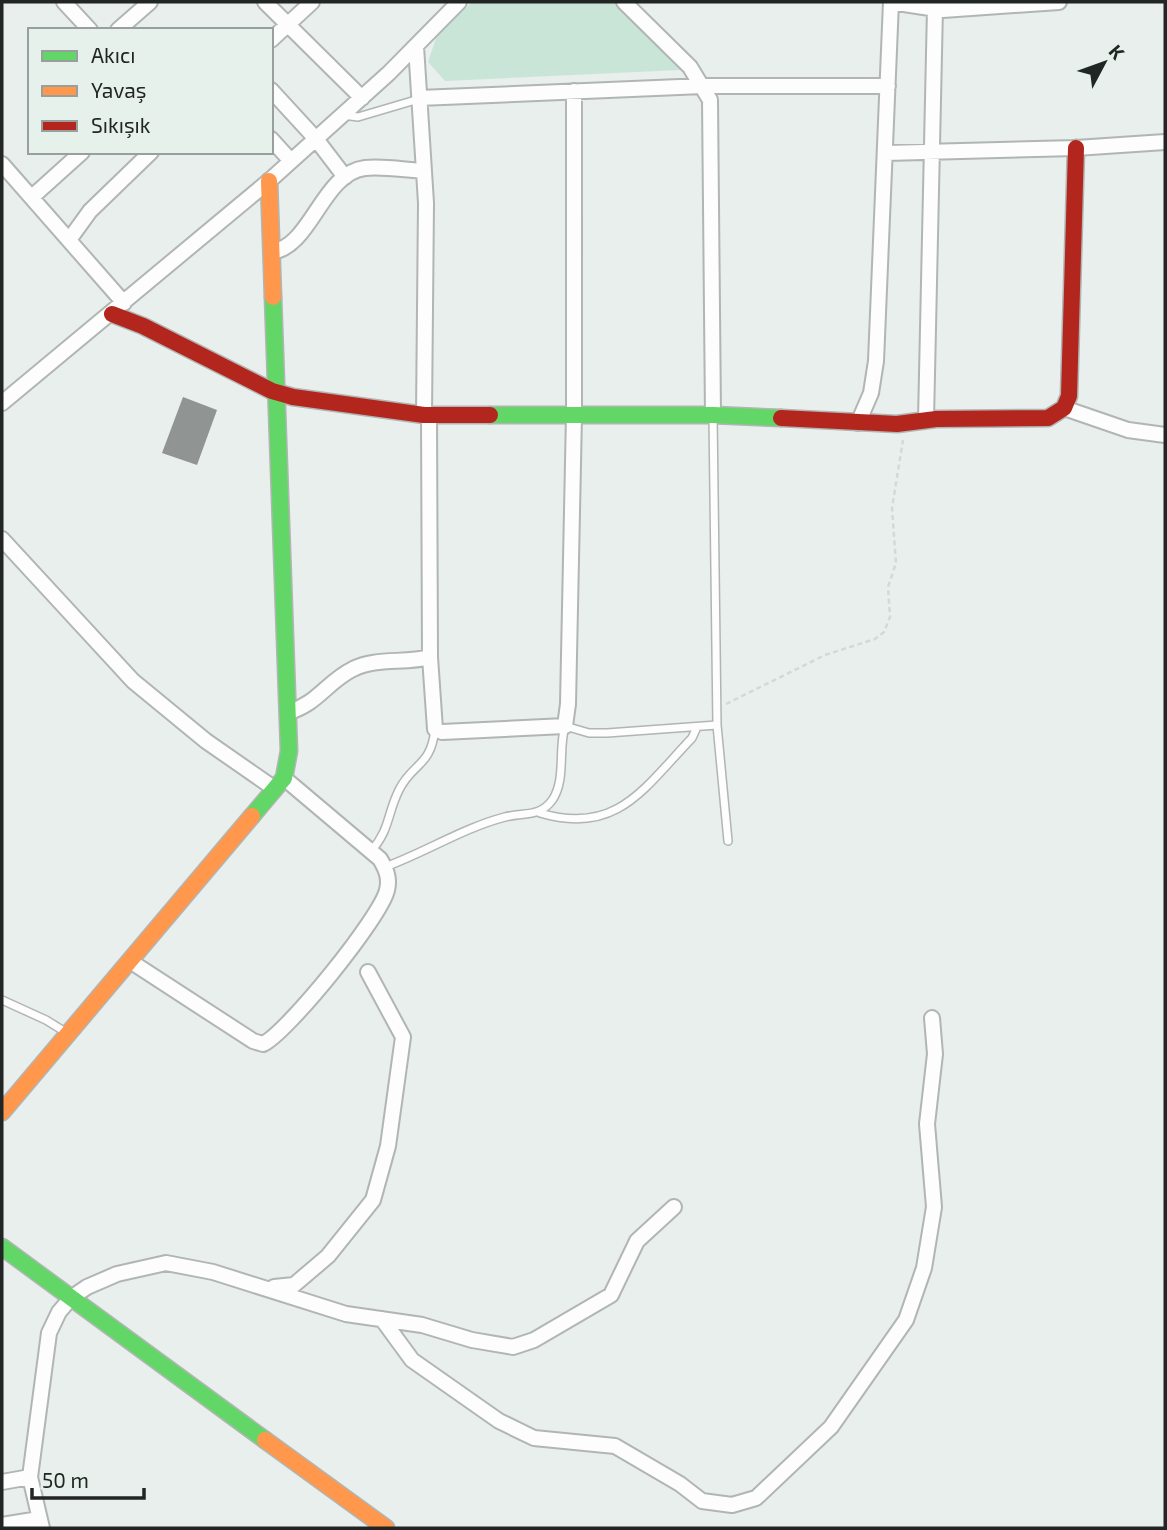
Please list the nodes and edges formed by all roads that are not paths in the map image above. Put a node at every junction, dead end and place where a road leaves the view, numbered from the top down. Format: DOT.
graph roads {
  1 [pos="64,2"];
  2 [pos="150,2"];
  3 [pos="265,2"];
  4 [pos="312,2"];
  5 [pos="459,2"];
  6 [pos="624,2"];
  7 [pos="891,2"];
  8 [pos="1059,2"];
  9 [pos="935,8"];
  10 [pos="287,25"];
  11 [pos="88,28"];
  12 [pos="120,28"];
  13 [pos="273,38"];
  14 [pos="416,46"];
  15 [pos="704,86"];
  16 [pos="888,86"];
  17 [pos="273,92"];
  18 [pos="574,92"];
  19 [pos="362,98"];
  20 [pos="419,99"];
  21 [pos="343,115"];
  22 [pos="316,139"];
  23 [pos="273,141"];
  24 [pos="1165,142"];
  25 [pos="1076,148"];
  26 [pos="886,153"];
  27 [pos="80,154"];
  28 [pos="149,154"];
  29 [pos="929,154"];
  30 [pos="291,161"];
  31 [pos="2,164"];
  32 [pos="424,171"];
  33 [pos="345,177"];
  34 [pos="269,181"];
  35 [pos="32,197"];
  36 [pos="69,240"];
  37 [pos="271,252"];
  38 [pos="118,308"];
  39 [pos="276,392"];
  40 [pos="5,393"];
  41 [pos="1064,408"];
  42 [pos="427,415"];
  43 [pos="574,415"];
  44 [pos="713,415"];
  45 [pos="926,420"];
  46 [pos="858,423"];
  47 [pos="1165,435"];
  48 [pos="2,539"];
  49 [pos="430,657"];
  50 [pos="289,712"];
  51 [pos="717,725"];
  52 [pos="565,726"];
  53 [pos="697,727"];
  54 [pos="435,729"];
  55 [pos="279,783"];
  56 [pos="540,813"];
  57 [pos="728,841"];
  58 [pos="371,851"];
  59 [pos="385,867"];
  60 [pos="130,961"];
  61 [pos="368,972"];
  62 [pos="2,1000"];
  63 [pos="932,1018"];
  64 [pos="68,1034"];
  65 [pos="2,1112"];
  66 [pos="674,1207"];
  67 [pos="2,1247"];
  68 [pos="262,1288"];
  69 [pos="71,1298"];
  70 [pos="382,1319"];
  71 [pos="30,1477"];
  72 [pos="2,1482"];
  73 [pos="40,1524"];
  74 [pos="2,1525"];
  75 [pos="386,1528"];
  1 -- 11 [label="street"];
  2 -- 12 [label="street"];
  3 -- 10 [label="street"];
  4 -- 10 [label="street"];
  5 -- 14 [label="street"];
  6 -- 15 [label="street"];
  7 -- 9 [label="street"];
  7 -- 16 [label="street"];
  8 -- 9 [label="street"];
  9 -- 29 [label="street"];
  10 -- 13 [label="street"];
  10 -- 19 [label="street"];
  14 -- 19 [label="street"];
  14 -- 20 [label="street"];
  15 -- 16 [label="street"];
  15 -- 18 [label="street"];
  15 -- 44 [label="street"];
  16 -- 26 [label="street"];
  17 -- 22 [label="street"];
  18 -- 20 [label="street"];
  18 -- 43 [label="street"];
  19 -- 21 [label="street"];
  20 -- 21 [label="lane"];
  20 -- 32 [label="street"];
  21 -- 22 [label="street"];
  22 -- 30 [label="street"];
  22 -- 33 [label="street"];
  23 -- 30 [label="street"];
  24 -- 25 [label="street"];
  25 -- 29 [label="street"];
  25 -- 41 [label="street"];
  26 -- 29 [label="street"];
  26 -- 46 [label="street"];
  27 -- 35 [label="street"];
  28 -- 36 [label="street"];
  29 -- 45 [label="street"];
  30 -- 34 [label="street"];
  31 -- 35 [label="street"];
  32 -- 33 [label="street"];
  32 -- 42 [label="street"];
  33 -- 37 [label="street"];
  34 -- 37 [label="street"];
  34 -- 38 [label="street"];
  35 -- 36 [label="street"];
  36 -- 38 [label="street"];
  37 -- 39 [label="street"];
  38 -- 39 [label="street"];
  38 -- 40 [label="street"];
  39 -- 42 [label="street"];
  39 -- 50 [label="street"];
  41 -- 45 [label="street"];
  41 -- 47 [label="street"];
  42 -- 43 [label="street"];
  42 -- 49 [label="street"];
  43 -- 44 [label="street"];
  43 -- 52 [label="street"];
  44 -- 46 [label="street"];
  44 -- 51 [label="lane"];
  45 -- 46 [label="street"];
  48 -- 55 [label="street"];
  49 -- 50 [label="street"];
  49 -- 54 [label="street"];
  50 -- 55 [label="street"];
  51 -- 53 [label="lane"];
  51 -- 57 [label="lane"];
  52 -- 53 [label="lane"];
  52 -- 54 [label="street"];
  52 -- 56 [label="lane"];
  53 -- 56 [label="lane"];
  54 -- 58 [label="lane"];
  55 -- 58 [label="street"];
  55 -- 60 [label="street"];
  56 -- 59 [label="lane"];
  58 -- 59 [label="street"];
  59 -- 60 [label="street"];
  60 -- 64 [label="street"];
  61 -- 68 [label="street"];
  62 -- 64 [label="lane"];
  63 -- 70 [label="street"];
  64 -- 65 [label="street"];
  66 -- 70 [label="street"];
  67 -- 69 [label="street"];
  68 -- 69 [label="street"];
  68 -- 70 [label="street"];
  69 -- 71 [label="street"];
  69 -- 75 [label="street"];
  71 -- 72 [label="street"];
  71 -- 73 [label="street"];
  73 -- 74 [label="street"];
}
